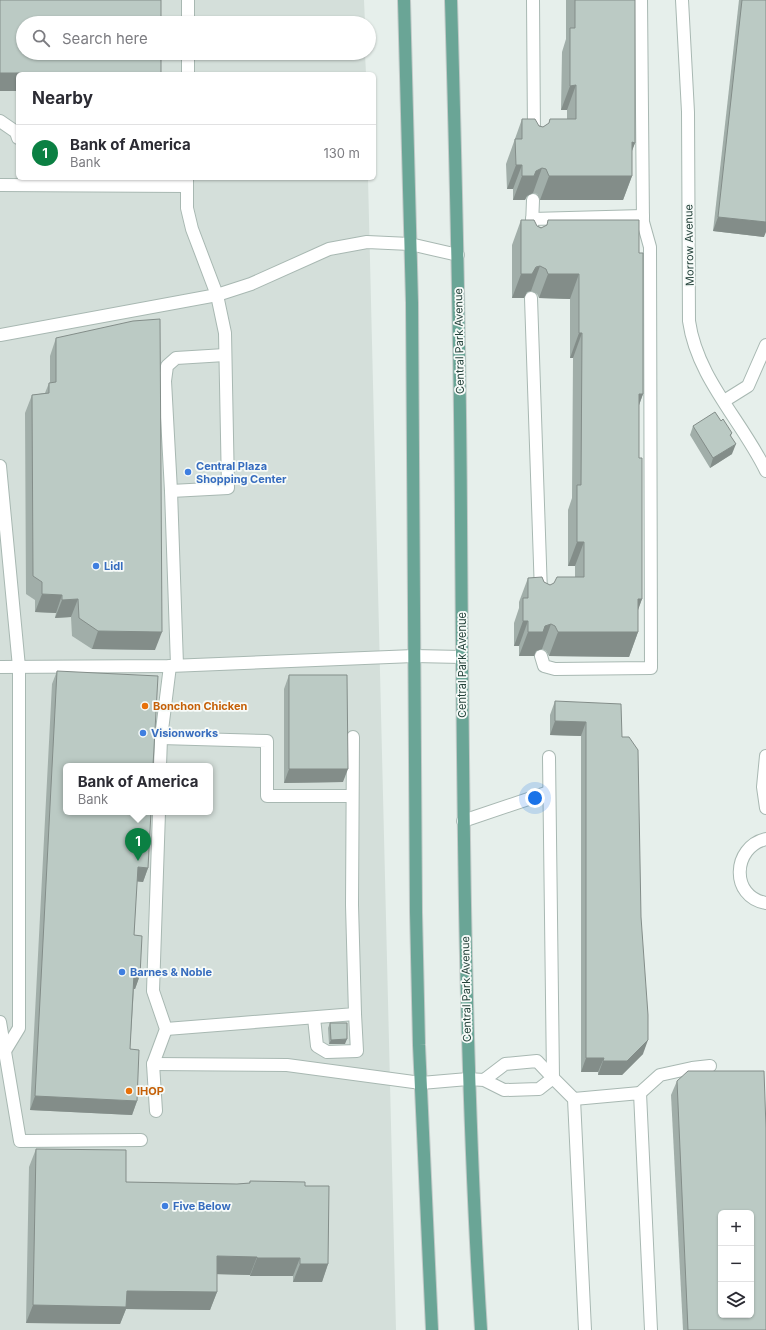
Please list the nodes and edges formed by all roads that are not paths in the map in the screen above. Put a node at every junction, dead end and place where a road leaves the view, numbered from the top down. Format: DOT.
graph roads {
  1 [pos="188,0"];
  2 [pos="404,0"];
  3 [pos="451,0"];
  4 [pos="534,0"];
  5 [pos="642,0"];
  6 [pos="682,0"];
  7 [pos="188,16"];
  8 [pos="188,60"];
  9 [pos="188,72"];
  10 [pos="0,121"];
  11 [pos="16,132"];
  12 [pos="534,144"];
  13 [pos="30,181"];
  14 [pos="187,182"];
  15 [pos="0,185"];
  16 [pos="533,200"];
  17 [pos="642,216"];
  18 [pos="532,219"];
  19 [pos="532,238"];
  20 [pos="410,244"];
  21 [pos="458,255"];
  22 [pos="217,295"];
  23 [pos="531,298"];
  24 [pos="0,334"];
  25 [pos="766,345"];
  26 [pos="225,355"];
  27 [pos="724,401"];
  28 [pos="0,466"];
  29 [pos="766,471"];
  30 [pos="171,491"];
  31 [pos="541,602"];
  32 [pos="414,656"];
  33 [pos="541,656"];
  34 [pos="462,657"];
  35 [pos="173,666"];
  36 [pos="0,667"];
  37 [pos="19,667"];
  38 [pos="353,737"];
  39 [pos="161,738"];
  40 [pos="766,756"];
  41 [pos="549,757"];
  42 [pos="160,763"];
  43 [pos="549,792"];
  44 [pos="352,796"];
  45 [pos="766,808"];
  46 [pos="159,815"];
  47 [pos="463,821"];
  48 [pos="766,839"];
  49 [pos="766,903"];
  50 [pos="355,1014"];
  51 [pos="314,1018"];
  52 [pos="0,1022"];
  53 [pos="166,1029"];
  54 [pos="5,1050"];
  55 [pos="153,1064"];
  56 [pos="710,1066"];
  57 [pos="553,1078"];
  58 [pos="468,1080"];
  59 [pos="484,1080"];
  60 [pos="420,1083"];
  61 [pos="640,1093"];
  62 [pos="574,1099"];
  63 [pos="156,1111"];
  64 [pos="140,1140"];
  65 [pos="432,1330"];
  66 [pos="481,1330"];
  67 [pos="585,1330"];
  68 [pos="651,1330"];
  1 -- 7 [label="street"];
  2 -- 20 [label="main road"];
  3 -- 21 [label="main road, Central Park Avenue"];
  4 -- 12 [label="street"];
  5 -- 17 [label="street"];
  6 -- 27 [label="street, Morrow Avenue"];
  8 -- 9 [label="street"];
  10 -- 11 [label="street"];
  13 -- 14 [label="street"];
  13 -- 15 [label="street"];
  14 -- 22 [label="street"];
  16 -- 18 [label="street"];
  17 -- 18 [label="street"];
  17 -- 33 [label="street"];
  18 -- 19 [label="street"];
  20 -- 21 [label="street"];
  20 -- 22 [label="street"];
  20 -- 32 [label="main road"];
  21 -- 34 [label="main road, Central Park Avenue"];
  22 -- 24 [label="street"];
  22 -- 26 [label="street"];
  23 -- 31 [label="street"];
  25 -- 27 [label="street"];
  26 -- 30 [label="street"];
  26 -- 30 [label="street"];
  27 -- 29 [label="street, Morrow Avenue"];
  28 -- 37 [label="street"];
  30 -- 35 [label="street"];
  32 -- 34 [label="street"];
  32 -- 35 [label="street"];
  32 -- 60 [label="main road"];
  34 -- 47 [label="main road, Central Park Avenue"];
  35 -- 37 [label="street"];
  35 -- 39 [label="street"];
  36 -- 37 [label="street"];
  37 -- 54 [label="street"];
  38 -- 44 [label="street"];
  39 -- 42 [label="street"];
  39 -- 44 [label="street"];
  40 -- 45 [label="street"];
  41 -- 43 [label="street"];
  43 -- 47 [label="street"];
  43 -- 57 [label="street"];
  44 -- 50 [label="street"];
  46 -- 53 [label="street"];
  47 -- 58 [label="main road, Central Park Avenue"];
  48 -- 49 [label="street"];
  50 -- 51 [label="street"];
  50 -- 51 [label="street"];
  51 -- 53 [label="street"];
  52 -- 54 [label="street"];
  53 -- 55 [label="street"];
  54 -- 64 [label="street"];
  55 -- 60 [label="street"];
  55 -- 63 [label="street"];
  56 -- 61 [label="street"];
  57 -- 59 [label="street"];
  57 -- 59 [label="street"];
  57 -- 62 [label="street"];
  58 -- 59 [label="street"];
  58 -- 60 [label="street"];
  58 -- 66 [label="main road, Central Park Avenue"];
  60 -- 65 [label="main road"];
  61 -- 62 [label="street"];
  61 -- 68 [label="street"];
  62 -- 67 [label="street"];
}
